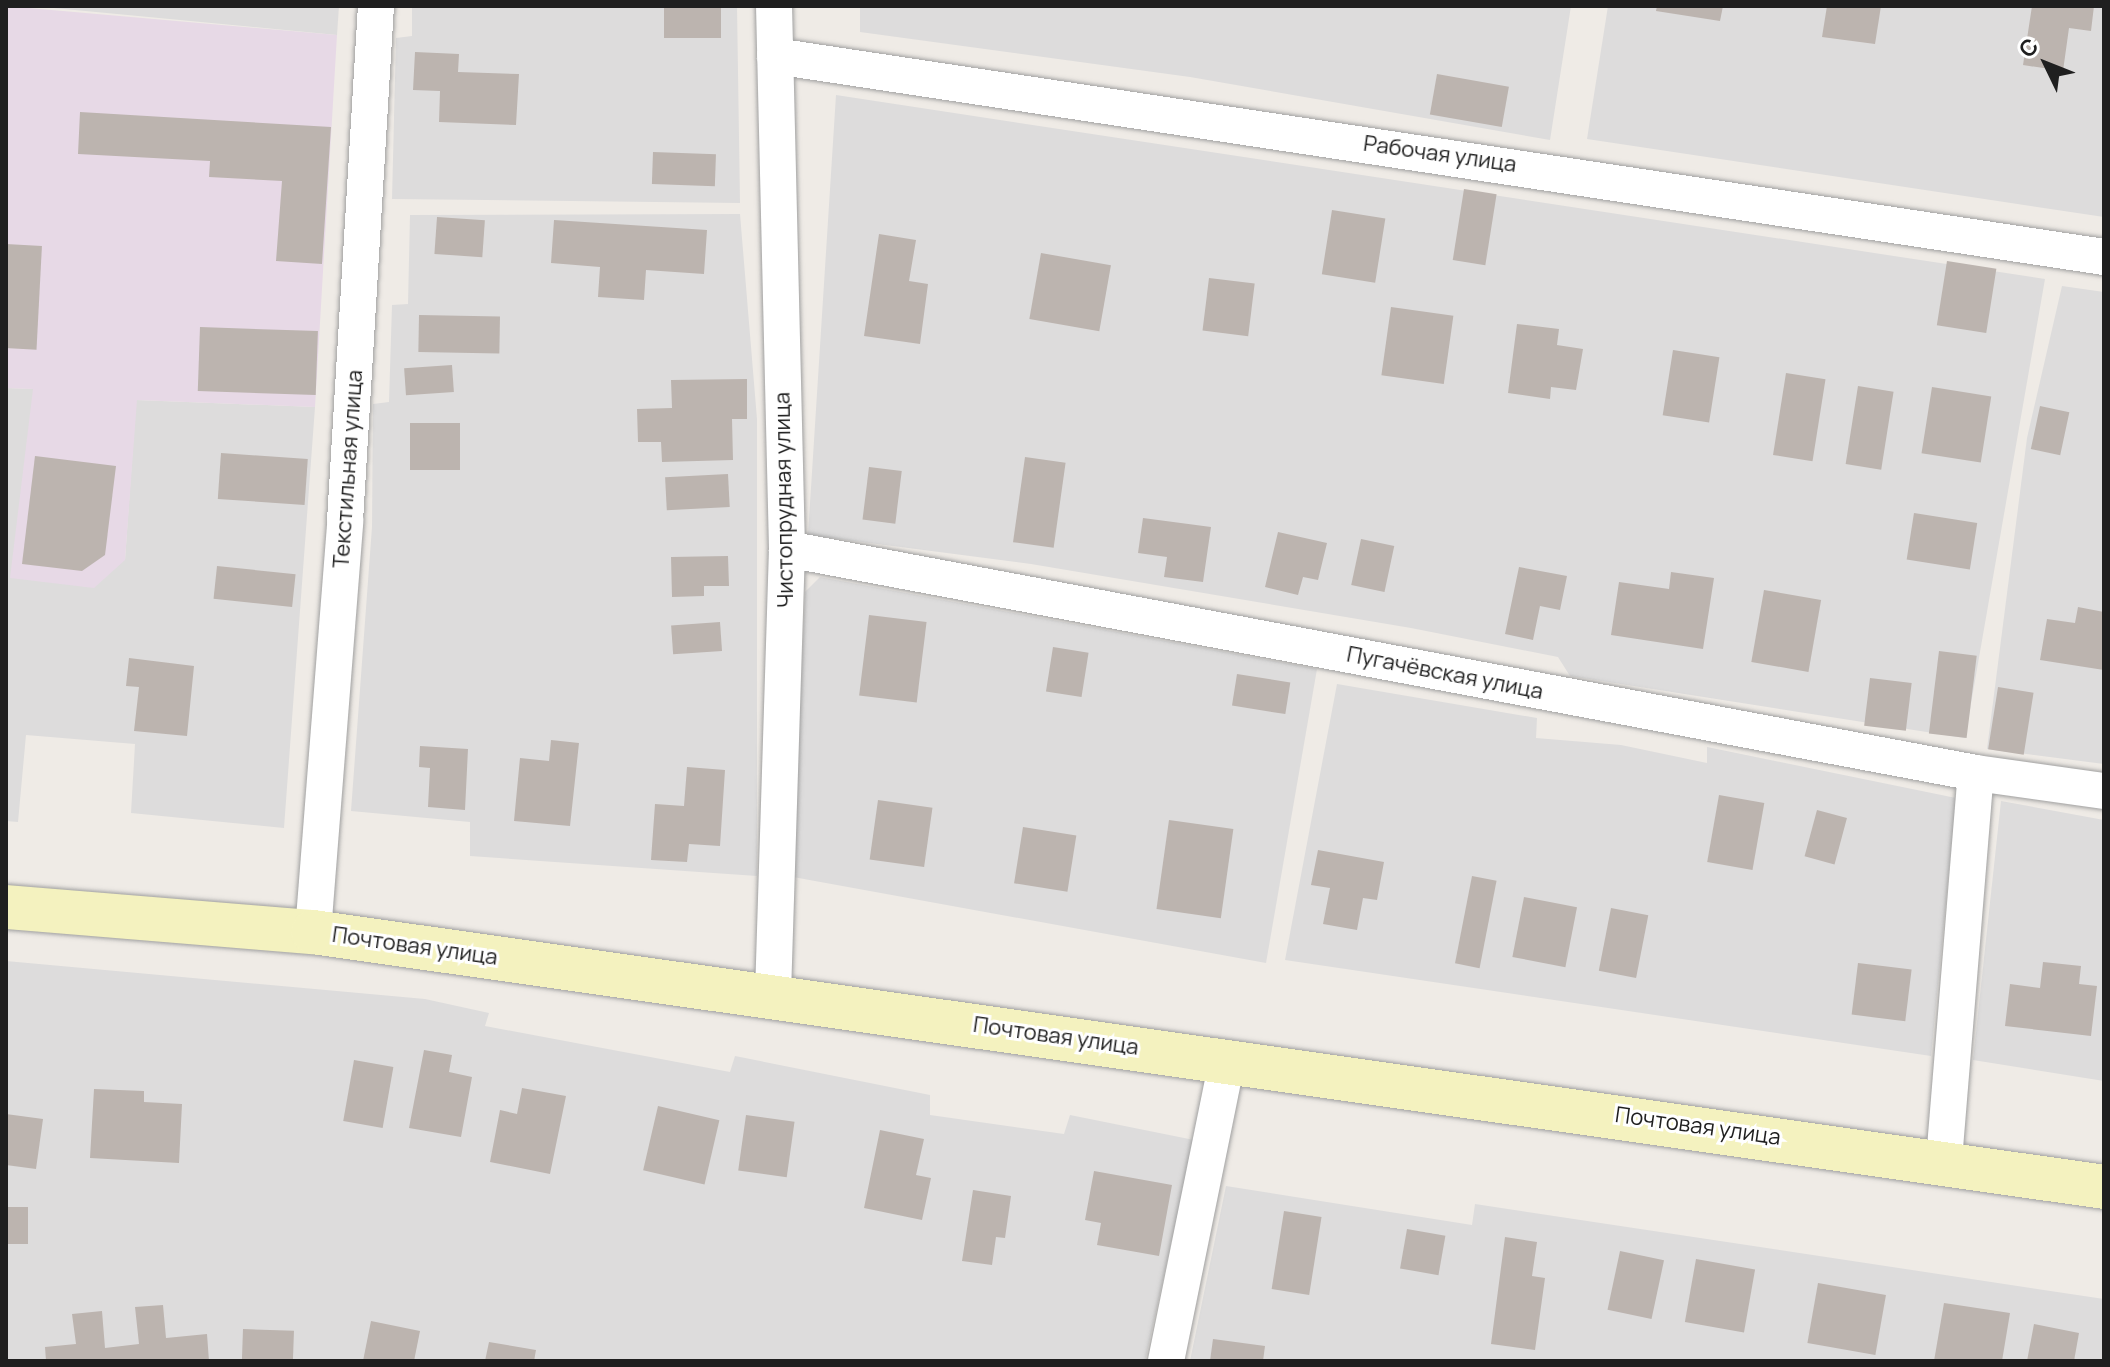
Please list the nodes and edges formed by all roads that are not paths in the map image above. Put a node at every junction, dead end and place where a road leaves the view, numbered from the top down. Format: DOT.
graph roads {
  1 [pos="376,6"];
  2 [pos="774,6"];
  3 [pos="775,56"];
  4 [pos="2104,257"];
  5 [pos="787,549"];
  6 [pos="1976,773"];
  7 [pos="2104,791"];
  8 [pos="6,907"];
  9 [pos="313,932"];
  10 [pos="773,994"];
  11 [pos="1227,1061"];
  12 [pos="1944,1160"];
  13 [pos="2104,1187"];
  14 [pos="1166,1361"];
  1 -- 9 [label="street, Текстильная улица"];
  2 -- 3 [label="street, Чистопрудная улица"];
  3 -- 4 [label="street, Рабочая улица"];
  3 -- 5 [label="street, Чистопрудная улица"];
  5 -- 6 [label="street, Пугачёвская улица"];
  5 -- 10 [label="street, Чистопрудная улица"];
  6 -- 7 [label="street, Пугачёвская улица"];
  6 -- 12 [label="street"];
  8 -- 9 [label="street, Почтовая улица"];
  9 -- 10 [label="street, Почтовая улица"];
  10 -- 11 [label="street, Почтовая улица"];
  11 -- 12 [label="street, Почтовая улица"];
  11 -- 14 [label="street"];
  12 -- 13 [label="street, Почтовая улица"];
}
